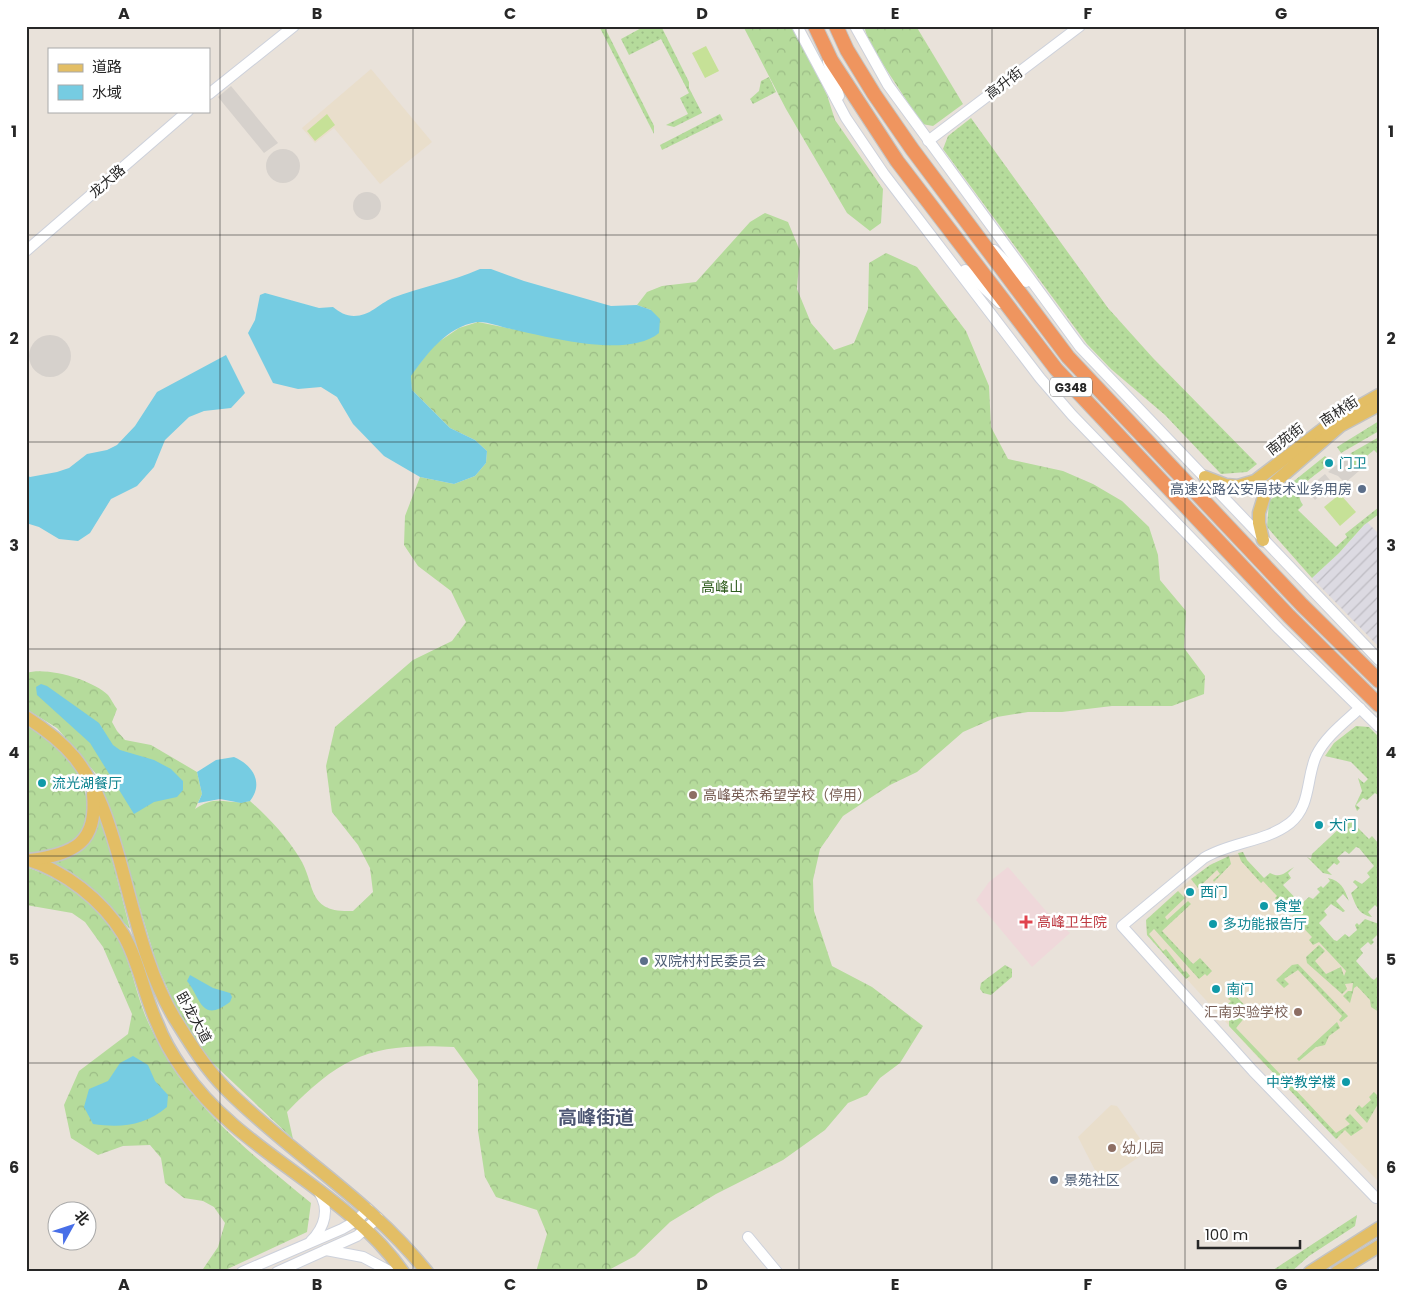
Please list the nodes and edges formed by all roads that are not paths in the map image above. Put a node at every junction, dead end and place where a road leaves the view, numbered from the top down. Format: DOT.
graph roads {
  1 [pos="294,26"];
  2 [pos="798,26"];
  3 [pos="815,26"];
  4 [pos="836,26"];
  5 [pos="855,26"];
  6 [pos="1080,26"];
  7 [pos="821,40"];
  8 [pos="210,93"];
  9 [pos="187,112"];
  10 [pos="846,118"];
  11 [pos="928,141"];
  12 [pos="976,232"];
  13 [pos="944,251"];
  14 [pos="26,252"];
  15 [pos="1048,304"];
  16 [pos="1024,326"];
  17 [pos="1379,395"];
  18 [pos="1379,405"];
  19 [pos="1205,477"];
  20 [pos="1263,540"];
  21 [pos="1379,660"];
  22 [pos="1379,681"];
  23 [pos="1379,705"];
  24 [pos="1360,708"];
  25 [pos="26,717"];
  26 [pos="1379,727"];
  27 [pos="93,785"];
  28 [pos="28,859"];
  29 [pos="333,1178"];
  30 [pos="320,1193"];
  31 [pos="1378,1200"];
  32 [pos="368,1209"];
  33 [pos="378,1218"];
  34 [pos="361,1225"];
  35 [pos="1377,1227"];
  36 [pos="748,1237"];
  37 [pos="308,1244"];
  38 [pos="1379,1246"];
  39 [pos="325,1250"];
  40 [pos="417,1258"];
  41 [pos="398,1270"];
  42 [pos="242,1272"];
  43 [pos="276,1272"];
  44 [pos="428,1272"];
  45 [pos="777,1272"];
  46 [pos="1310,1272"];
  47 [pos="1337,1272"];
  1 -- 8 [label="street"];
  2 -- 10 [label="street"];
  3 -- 7 [label="highway, G348"];
  4 -- 12 [label="highway, G348"];
  5 -- 11 [label="street"];
  6 -- 11 [label="street, 高升街"];
  7 -- 10 [label="street"];
  7 -- 16 [label="highway, G348"];
  9 -- 14 [label="street, 龙大路"];
  10 -- 13 [label="street"];
  11 -- 15 [label="street"];
  12 -- 15 [label="street"];
  12 -- 22 [label="highway, G348"];
  13 -- 16 [label="street"];
  13 -- 24 [label="street"];
  15 -- 19 [label="street"];
  16 -- 23 [label="highway, G348"];
  17 -- 19 [label="main road, 南苑街"];
  18 -- 20 [label="main road, 南林街"];
  19 -- 20 [label="street"];
  20 -- 21 [label="street"];
  24 -- 26 [label="street"];
  24 -- 31 [label="street"];
  25 -- 27 [label="main road, 卧龙大道"];
  27 -- 28 [label="main road"];
  27 -- 29 [label="main road, 卧龙大道"];
  28 -- 30 [label="main road"];
  29 -- 30 [label="main road"];
  29 -- 32 [label="main road, 卧龙大道"];
  30 -- 34 [label="main road"];
  30 -- 37 [label="street"];
  32 -- 33 [label="main road, 卧龙大道"];
  32 -- 34 [label="street"];
  33 -- 34 [label="street"];
  33 -- 40 [label="main road, 卧龙大道"];
  34 -- 37 [label="street"];
  34 -- 39 [label="street"];
  34 -- 41 [label="main road"];
  35 -- 46 [label="main road"];
  36 -- 45 [label="street"];
  37 -- 42 [label="street"];
  38 -- 47 [label="main road"];
  39 -- 41 [label="street"];
  39 -- 43 [label="street"];
  40 -- 41 [label="main road"];
  40 -- 44 [label="main road, 卧龙大道"];
}
